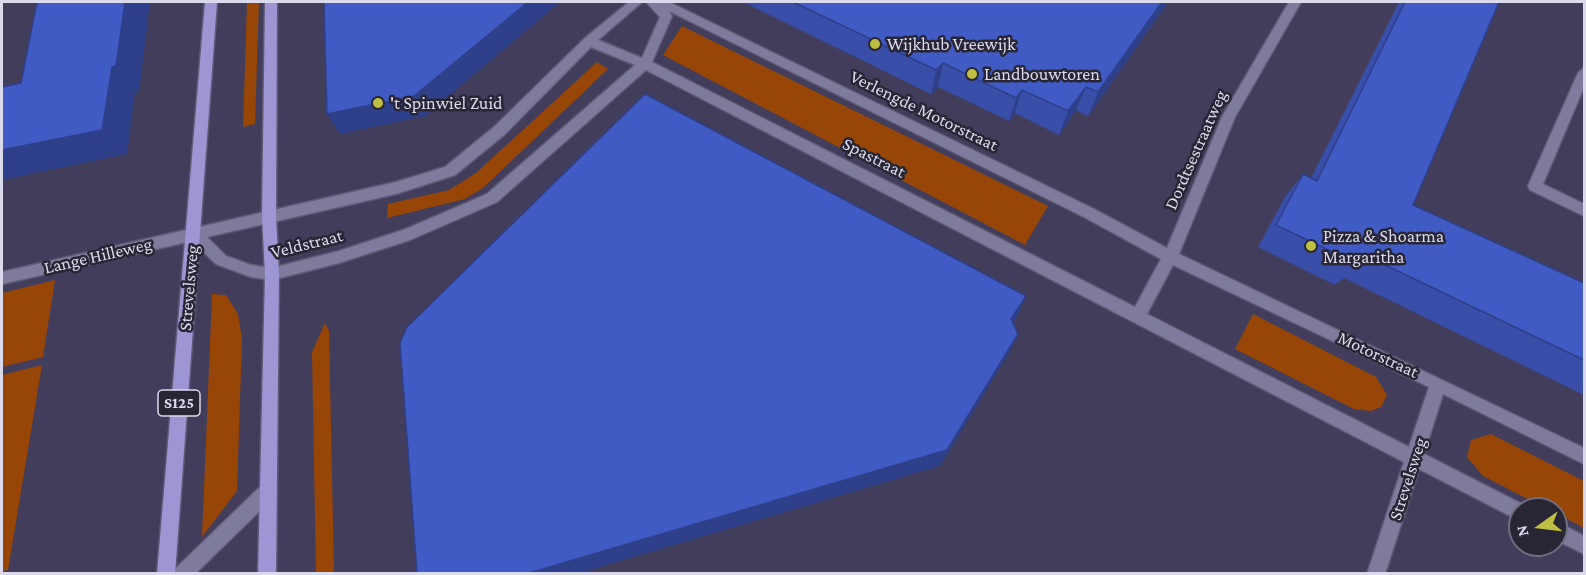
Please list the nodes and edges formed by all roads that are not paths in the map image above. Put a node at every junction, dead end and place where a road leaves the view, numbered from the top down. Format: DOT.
graph roads {
  1 [pos="210,2"];
  2 [pos="271,2"];
  3 [pos="636,2"];
  4 [pos="652,2"];
  5 [pos="660,2"];
  6 [pos="1295,2"];
  7 [pos="589,41"];
  8 [pos="645,64"];
  9 [pos="1584,74"];
  10 [pos="1584,210"];
  11 [pos="269,216"];
  12 [pos="194,233"];
  13 [pos="1170,257"];
  14 [pos="272,274"];
  15 [pos="2,278"];
  16 [pos="1138,316"];
  17 [pos="1438,384"];
  18 [pos="1584,456"];
  19 [pos="1416,458"];
  20 [pos="268,492"];
  21 [pos="1508,506"];
  22 [pos="1568,536"];
  23 [pos="1584,545"];
  24 [pos="166,573"];
  25 [pos="182,573"];
  26 [pos="267,573"];
  27 [pos="1376,573"];
  1 -- 12 [label="main road, Strevelsweg / S125"];
  2 -- 11 [label="main road"];
  3 -- 7 [label="street, Veldstraat"];
  4 -- 8 [label="street, Veldstraat"];
  5 -- 13 [label="street, Verlengde Motorstraat"];
  6 -- 13 [label="street, Dordtsestraatweg"];
  7 -- 8 [label="street, Spastraat"];
  7 -- 11 [label="street, Veldstraat"];
  8 -- 14 [label="street, Veldstraat"];
  8 -- 16 [label="street, Spastraat"];
  9 -- 10 [label="street"];
  11 -- 12 [label="street, Veldstraat"];
  11 -- 14 [label="main road"];
  12 -- 14 [label="street, Veldstraat"];
  12 -- 15 [label="street, Lange Hilleweg"];
  12 -- 24 [label="main road, Strevelsweg / S125"];
  13 -- 16 [label="street, Dordtsestraatweg"];
  13 -- 17 [label="street, Motorstraat"];
  14 -- 20 [label="main road"];
  16 -- 19 [label="street"];
  17 -- 18 [label="street, Motorstraat"];
  17 -- 19 [label="street, Strevelsweg"];
  19 -- 21 [label="street"];
  19 -- 27 [label="street, Strevelsweg"];
  20 -- 25 [label="street"];
  20 -- 26 [label="main road"];
  22 -- 23 [label="street"];
}
